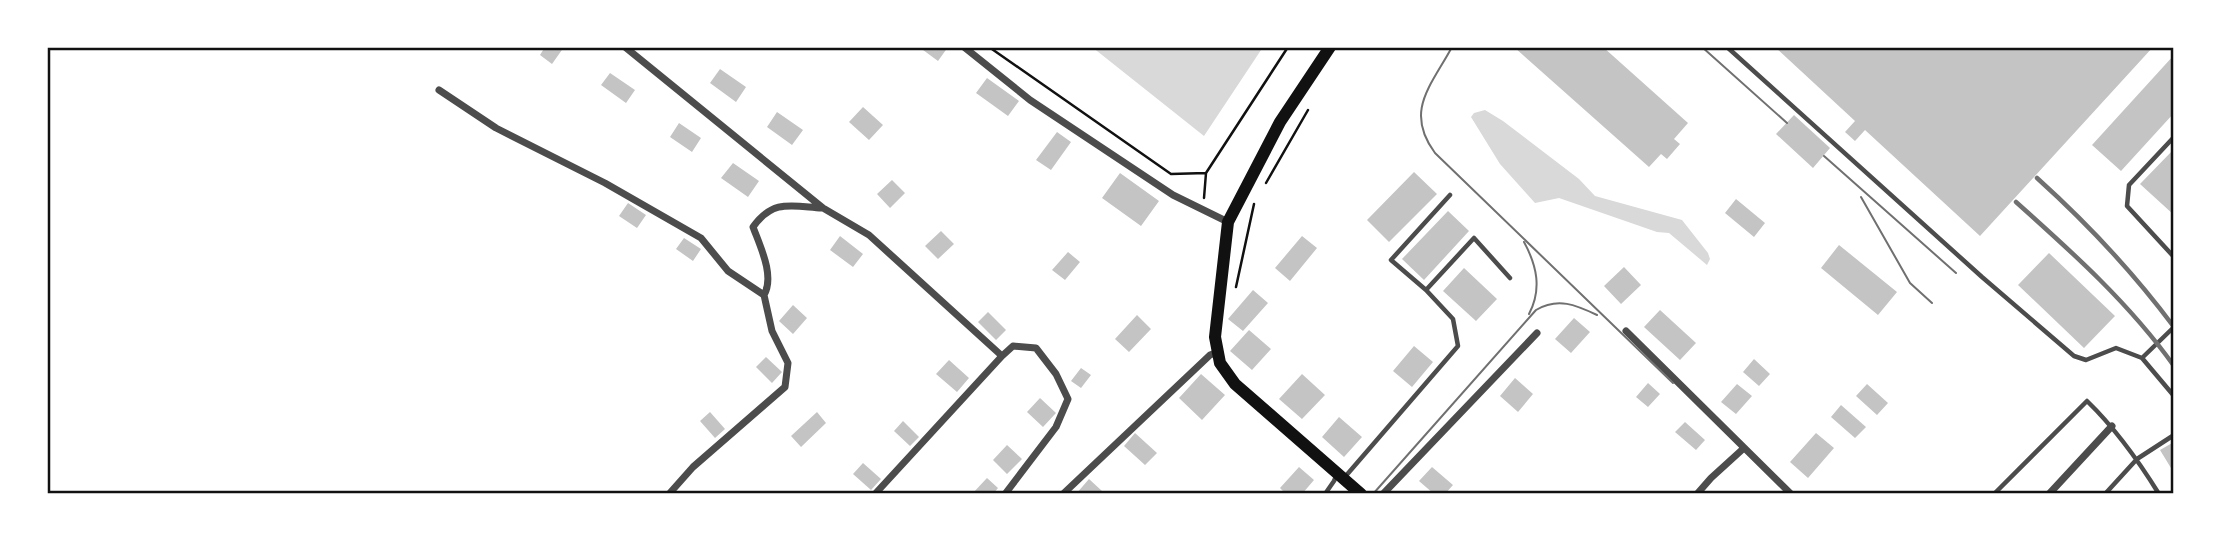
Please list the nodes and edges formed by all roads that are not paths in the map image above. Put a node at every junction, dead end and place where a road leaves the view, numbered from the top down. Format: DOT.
graph roads {
  1 [pos="625,47"];
  2 [pos="964,47"];
  3 [pos="1330,47"];
  4 [pos="1727,47"];
  5 [pos="439,90"];
  6 [pos="2174,137"];
  7 [pos="1450,195"];
  8 [pos="823,208"];
  9 [pos="1228,222"];
  10 [pos="2174,257"];
  11 [pos="1510,278"];
  12 [pos="1426,290"];
  13 [pos="764,295"];
  14 [pos="2174,327"];
  15 [pos="1626,331"];
  16 [pos="1537,333"];
  17 [pos="1218,352"];
  18 [pos="1002,356"];
  19 [pos="2142,358"];
  20 [pos="2174,396"];
  21 [pos="2112,425"];
  22 [pos="2174,435"];
  23 [pos="1744,448"];
  24 [pos="2137,459"];
  25 [pos="1340,475"];
  26 [pos="669,494"];
  27 [pos="876,494"];
  28 [pos="1005,494"];
  29 [pos="1063,494"];
  30 [pos="1325,494"];
  31 [pos="1362,494"];
  32 [pos="1384,494"];
  33 [pos="1697,494"];
  34 [pos="1791,494"];
  35 [pos="1994,494"];
  36 [pos="2049,494"];
  37 [pos="2105,494"];
  38 [pos="2159,494"];
  1 -- 8 [label="street"];
  2 -- 9 [label="street"];
  3 -- 9 [label="main road"];
  4 -- 19 [label="lane"];
  5 -- 13 [label="street"];
  6 -- 10 [label="lane"];
  7 -- 12 [label="lane"];
  8 -- 13 [label="street"];
  8 -- 18 [label="street"];
  9 -- 17 [label="main road"];
  11 -- 12 [label="lane"];
  12 -- 25 [label="lane"];
  13 -- 26 [label="street"];
  14 -- 19 [label="lane"];
  15 -- 23 [label="street"];
  16 -- 32 [label="street"];
  17 -- 25 [label="main road"];
  17 -- 29 [label="street"];
  18 -- 27 [label="street"];
  18 -- 28 [label="street"];
  19 -- 20 [label="lane"];
  21 -- 24 [label="lane"];
  21 -- 35 [label="lane"];
  21 -- 36 [label="street"];
  22 -- 24 [label="lane"];
  23 -- 33 [label="street"];
  23 -- 34 [label="street"];
  24 -- 37 [label="lane"];
  24 -- 38 [label="lane"];
  25 -- 30 [label="lane"];
  25 -- 31 [label="main road"];
}
